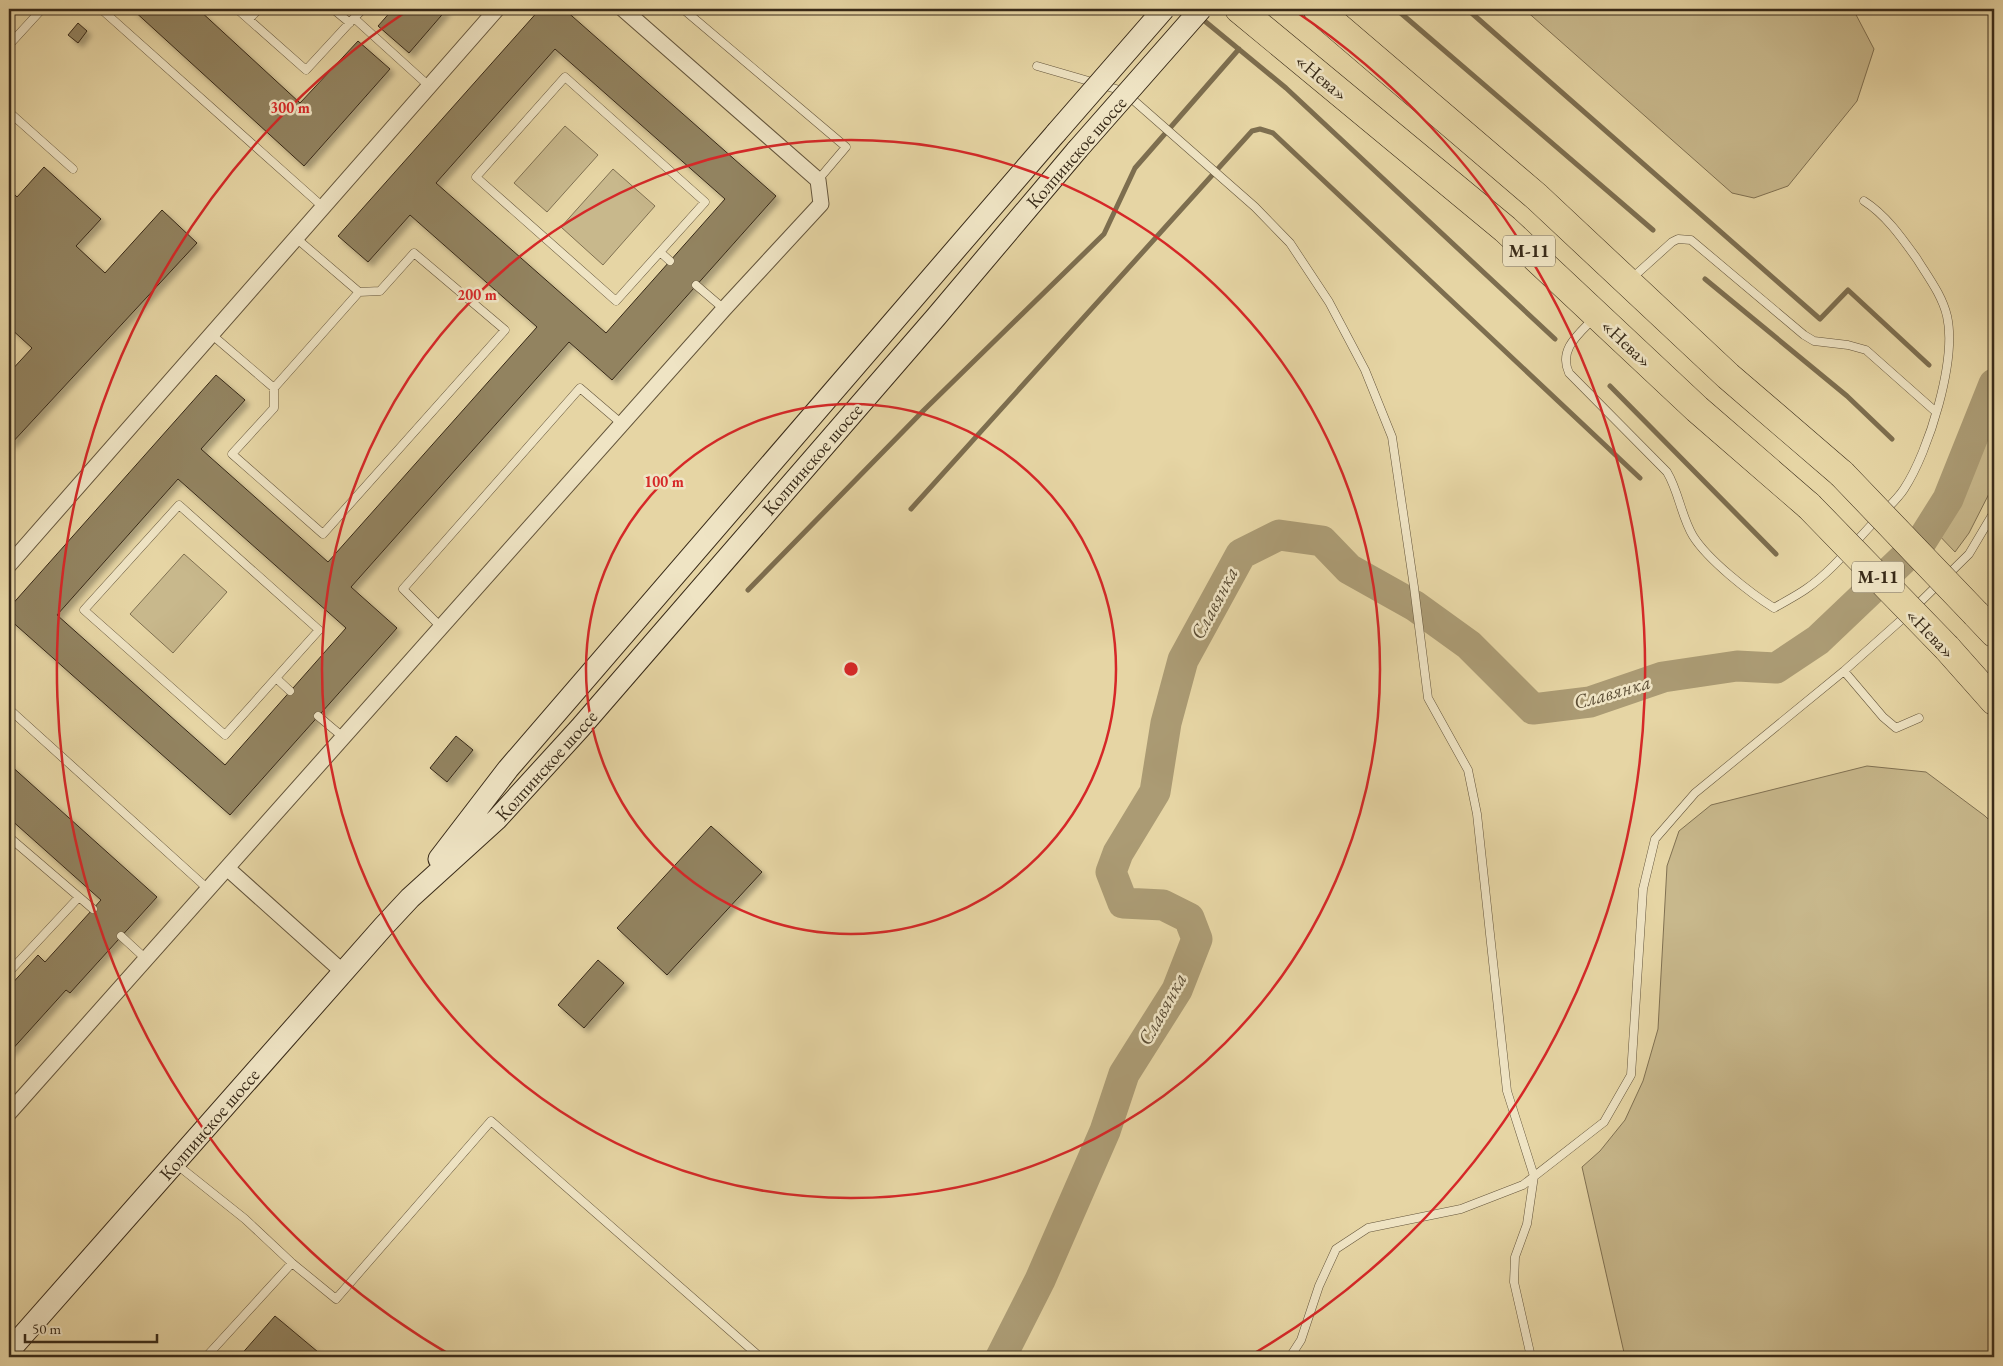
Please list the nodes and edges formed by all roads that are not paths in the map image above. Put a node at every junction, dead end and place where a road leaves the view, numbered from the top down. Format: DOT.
graph roads {
  1 [pos="42,9"];
  2 [pos="101,9"];
  3 [pos="237,9"];
  4 [pos="258,9"];
  5 [pos="333,9"];
  6 [pos="363,9"];
  7 [pos="497,9"];
  8 [pos="623,9"];
  9 [pos="683,9"];
  10 [pos="1164,9"];
  11 [pos="1201,9"];
  12 [pos="1239,9"];
  13 [pos="1317,9"];
  14 [pos="249,19"];
  15 [pos="352,21"];
  16 [pos="9,45"];
  17 [pos="1037,66"];
  18 [pos="429,86"];
  19 [pos="9,112"];
  20 [pos="73,169"];
  21 [pos="818,180"];
  22 [pos="1864,201"];
  23 [pos="323,207"];
  24 [pos="296,238"];
  25 [pos="660,252"];
  26 [pos="670,261"];
  27 [pos="1628,281"];
  28 [pos="696,285"];
  29 [pos="359,292"];
  30 [pos="724,309"];
  31 [pos="1597,315"];
  32 [pos="211,334"];
  33 [pos="274,388"];
  34 [pos="1936,412"];
  35 [pos="622,424"];
  36 [pos="1994,512"];
  37 [pos="9,565"];
  38 [pos="441,627"];
  39 [pos="1994,633"];
  40 [pos="1844,671"];
  41 [pos="276,678"];
  42 [pos="290,691"];
  43 [pos="1994,701"];
  44 [pos="9,709"];
  45 [pos="318,716"];
  46 [pos="1919,718"];
  47 [pos="343,738"];
  48 [pos="9,837"];
  49 [pos="227,868"];
  50 [pos="208,889"];
  51 [pos="79,897"];
  52 [pos="410,898"];
  53 [pos="93,909"];
  54 [pos="121,936"];
  55 [pos="146,959"];
  56 [pos="9,972"];
  57 [pos="343,972"];
  58 [pos="9,1113"];
  59 [pos="175,1163"];
  60 [pos="1534,1176"];
  61 [pos="292,1263"];
  62 [pos="9,1351"];
  63 [pos="206,1357"];
  64 [pos="760,1357"];
  65 [pos="1290,1357"];
  66 [pos="1531,1357"];
  1 -- 16 [label="lane"];
  2 -- 23 [label="lane"];
  3 -- 14 [label="lane"];
  4 -- 14 [label="lane"];
  5 -- 15 [label="lane"];
  6 -- 15 [label="lane"];
  7 -- 18 [label="street"];
  8 -- 21 [label="street"];
  9 -- 21 [label="lane"];
  10 -- 52 [label="main road, Колпинское шоссе, bridge"];
  11 -- 52 [label="main road, Колпинское шоссе, bridge"];
  12 -- 31 [label="highway, «Нева» / М-11"];
  13 -- 27 [label="highway, М-11"];
  14 -- 15 [label="lane"];
  15 -- 18 [label="lane"];
  17 -- 60 [label="lane"];
  18 -- 23 [label="street"];
  19 -- 20 [label="lane"];
  21 -- 30 [label="street"];
  22 -- 34 [label="lane"];
  23 -- 24 [label="street"];
  24 -- 29 [label="lane"];
  24 -- 32 [label="street"];
  25 -- 25 [label="lane"];
  25 -- 26 [label="lane"];
  27 -- 34 [label="lane"];
  27 -- 39 [label="highway, М-11, bridge"];
  28 -- 30 [label="lane"];
  29 -- 33 [label="lane"];
  29 -- 33 [label="lane"];
  30 -- 35 [label="street"];
  31 -- 34 [label="lane"];
  31 -- 43 [label="highway, «Нева» / М-11, bridge"];
  32 -- 33 [label="lane"];
  32 -- 37 [label="street"];
  35 -- 38 [label="street"];
  35 -- 38 [label="lane"];
  36 -- 40 [label="lane"];
  38 -- 47 [label="street"];
  40 -- 46 [label="lane"];
  40 -- 60 [label="lane"];
  41 -- 41 [label="lane"];
  41 -- 42 [label="lane"];
  44 -- 50 [label="lane"];
  45 -- 47 [label="lane"];
  47 -- 49 [label="street"];
  48 -- 51 [label="lane"];
  49 -- 50 [label="street"];
  49 -- 57 [label="street"];
  50 -- 55 [label="street"];
  51 -- 53 [label="lane"];
  51 -- 56 [label="lane"];
  52 -- 57 [label="main road, Колпинское шоссе"];
  54 -- 55 [label="lane"];
  55 -- 58 [label="street"];
  57 -- 59 [label="main road, Колпинское шоссе"];
  59 -- 61 [label="lane"];
  59 -- 62 [label="main road, Колпинское шоссе"];
  60 -- 65 [label="lane"];
  60 -- 66 [label="lane"];
  61 -- 63 [label="lane"];
  61 -- 64 [label="lane"];
}
